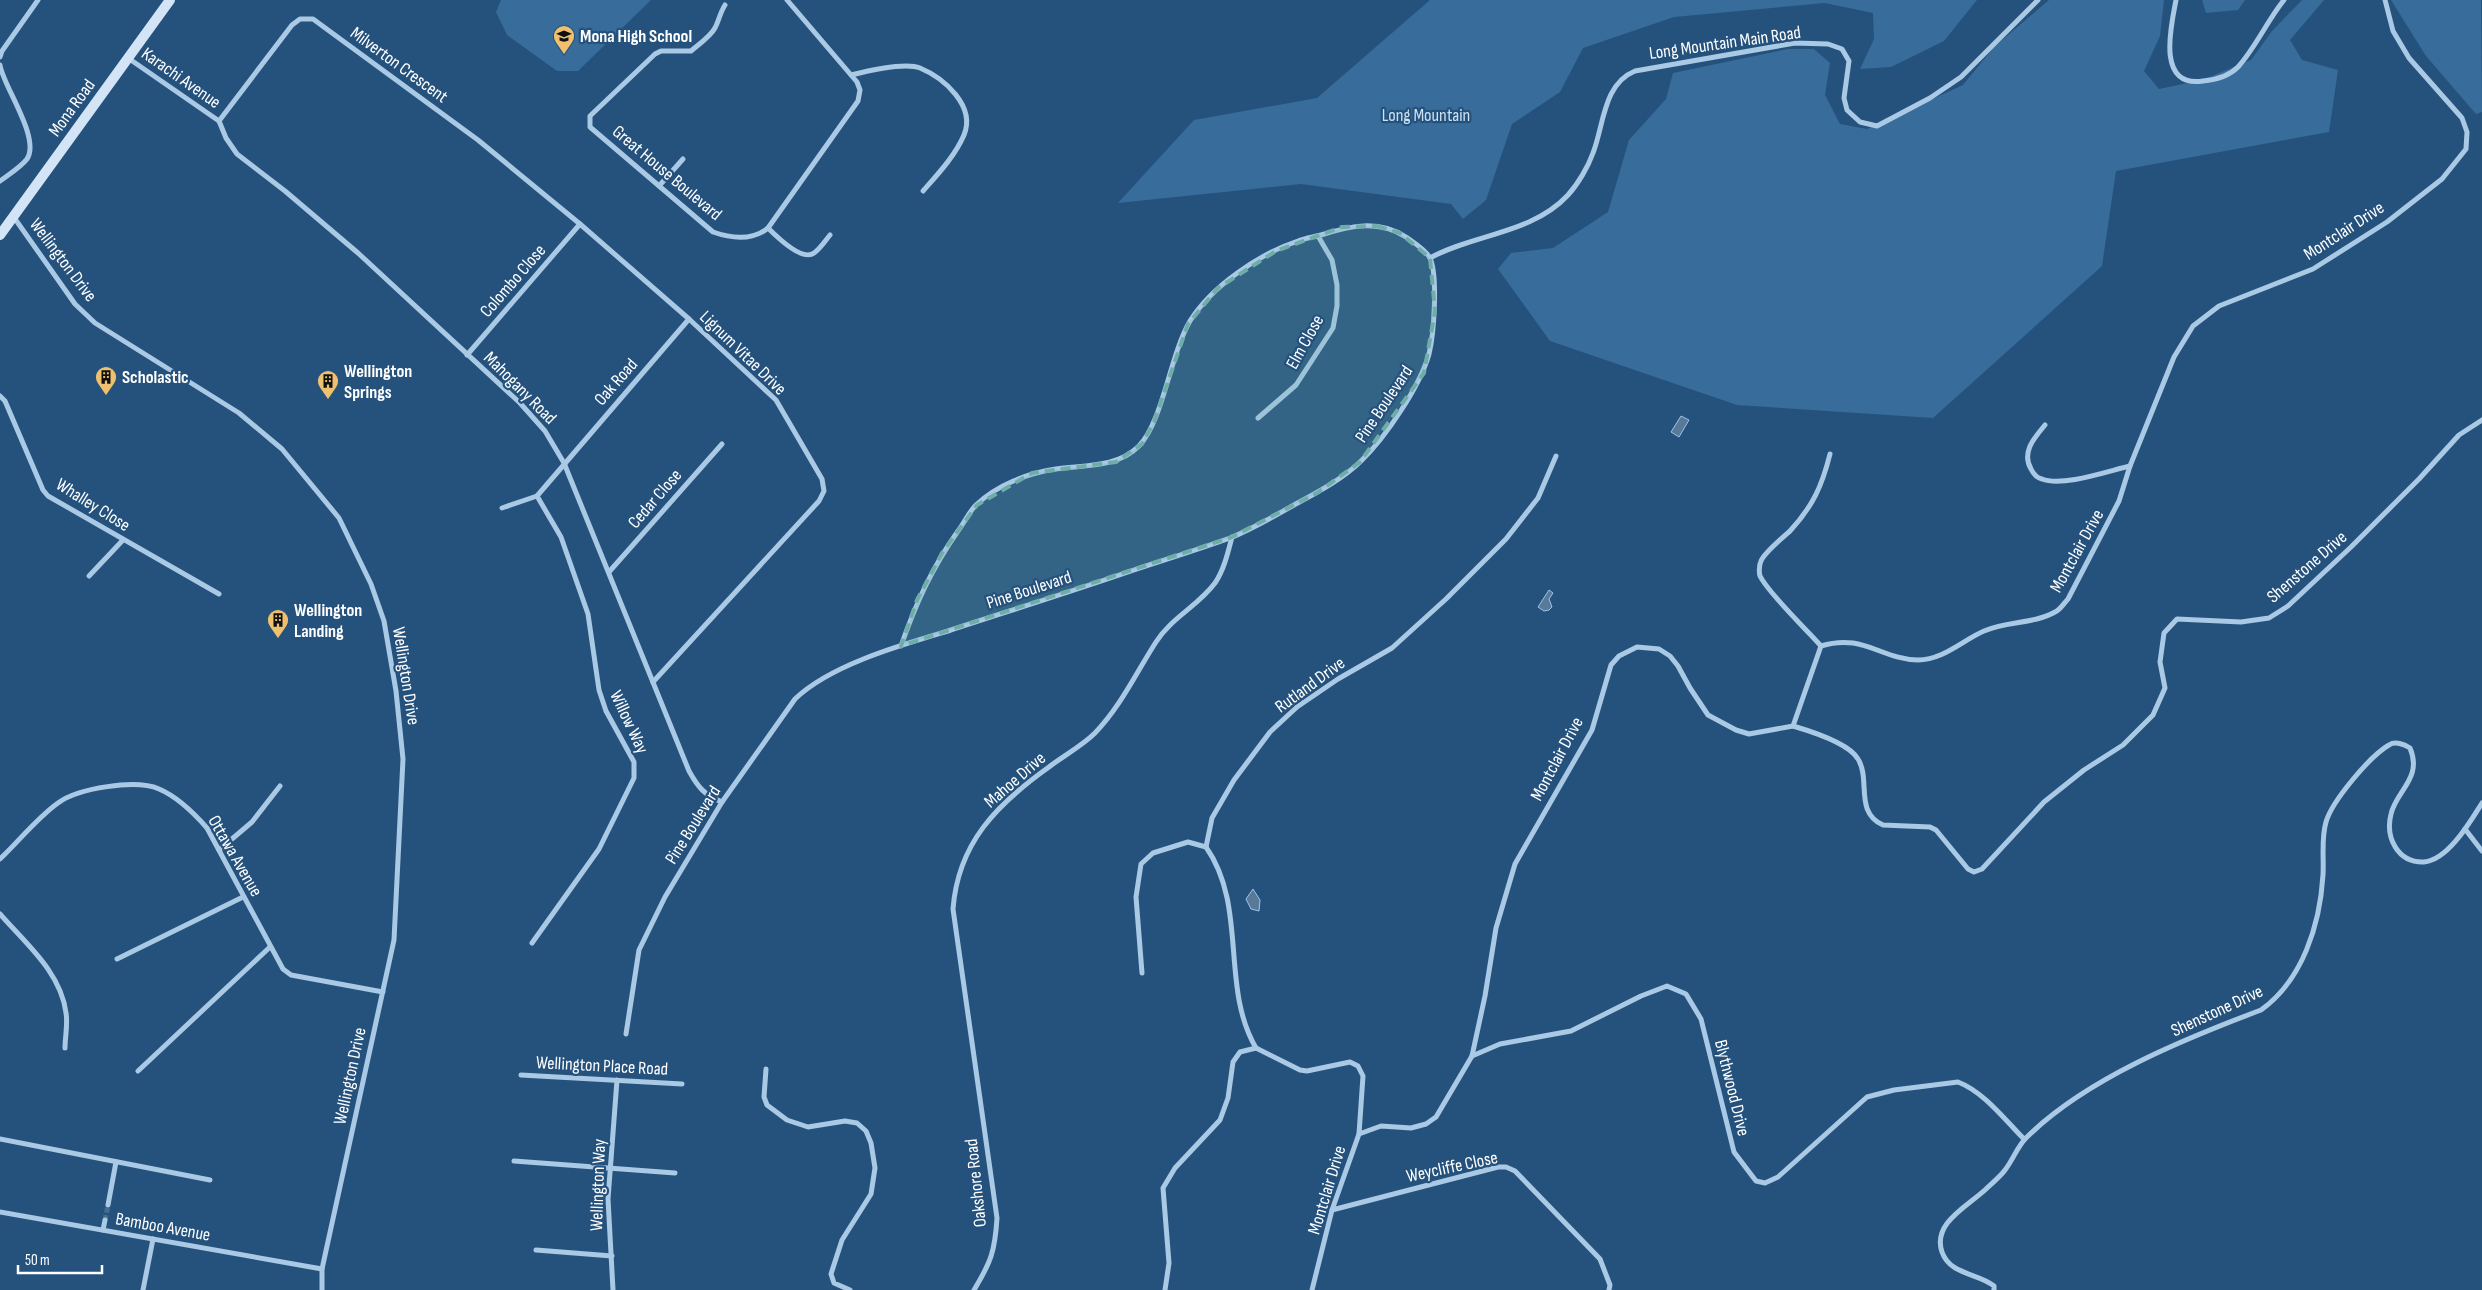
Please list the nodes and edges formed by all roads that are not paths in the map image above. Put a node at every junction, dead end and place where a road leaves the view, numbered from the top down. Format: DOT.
graph roads {
  1 [pos="38,0"];
  2 [pos="169,0"];
  3 [pos="787,0"];
  4 [pos="2038,0"];
  5 [pos="2176,0"];
  6 [pos="2284,0"];
  7 [pos="2385,0"];
  8 [pos="726,6"];
  9 [pos="0,57"];
  10 [pos="128,58"];
  11 [pos="0,64"];
  12 [pos="851,75"];
  13 [pos="219,121"];
  14 [pos="683,160"];
  15 [pos="0,181"];
  16 [pos="659,186"];
  17 [pos="923,191"];
  18 [pos="13,216"];
  19 [pos="580,224"];
  20 [pos="768,228"];
  21 [pos="0,235"];
  22 [pos="830,235"];
  23 [pos="1318,236"];
  24 [pos="1430,258"];
  25 [pos="689,320"];
  26 [pos="467,355"];
  27 [pos="0,396"];
  28 [pos="1258,418"];
  29 [pos="2482,420"];
  30 [pos="2045,425"];
  31 [pos="722,444"];
  32 [pos="1830,454"];
  33 [pos="1556,456"];
  34 [pos="564,463"];
  35 [pos="2130,466"];
  36 [pos="537,496"];
  37 [pos="502,508"];
  38 [pos="1232,537"];
  39 [pos="123,540"];
  40 [pos="609,572"];
  41 [pos="89,576"];
  42 [pos="219,594"];
  43 [pos="901,646"];
  44 [pos="1821,646"];
  45 [pos="652,682"];
  46 [pos="1793,726"];
  47 [pos="280,786"];
  48 [pos="722,802"];
  49 [pos="2482,804"];
  50 [pos="2465,829"];
  51 [pos="1206,847"];
  52 [pos="219,850"];
  53 [pos="2482,851"];
  54 [pos="0,859"];
  55 [pos="243,897"];
  56 [pos="0,914"];
  57 [pos="532,943"];
  58 [pos="270,947"];
  59 [pos="117,958"];
  60 [pos="1142,973"];
  61 [pos="383,992"];
  62 [pos="626,1034"];
  63 [pos="65,1048"];
  64 [pos="1256,1048"];
  65 [pos="1472,1056"];
  66 [pos="766,1069"];
  67 [pos="138,1071"];
  68 [pos="521,1076"];
  69 [pos="617,1080"];
  70 [pos="682,1084"];
  71 [pos="980,1098"];
  72 [pos="1360,1134"];
  73 [pos="0,1139"];
  74 [pos="2024,1140"];
  75 [pos="514,1161"];
  76 [pos="116,1162"];
  77 [pos="611,1168"];
  78 [pos="675,1173"];
  79 [pos="210,1180"];
  80 [pos="108,1205"];
  81 [pos="1332,1210"];
  82 [pos="0,1212"];
  83 [pos="105,1220"];
  84 [pos="103,1230"];
  85 [pos="153,1239"];
  86 [pos="536,1250"];
  87 [pos="612,1256"];
  88 [pos="322,1268"];
  89 [pos="143,1290"];
  90 [pos="322,1290"];
  91 [pos="613,1290"];
  92 [pos="850,1290"];
  93 [pos="974,1290"];
  94 [pos="1165,1290"];
  95 [pos="1312,1290"];
  96 [pos="1609,1290"];
  97 [pos="1994,1290"];
  1 -- 9 [label="street"];
  2 -- 10 [label="street, Mona Road"];
  3 -- 12 [label="street"];
  4 -- 24 [label="street, Long Mountain Main Road"];
  5 -- 6 [label="street"];
  7 -- 35 [label="street, Montclair Drive"];
  8 -- 16 [label="street, Great House Boulevard"];
  10 -- 13 [label="street, Karachi Avenue"];
  10 -- 18 [label="street, Mona Road"];
  11 -- 15 [label="street"];
  12 -- 17 [label="street"];
  12 -- 20 [label="street"];
  13 -- 19 [label="street, Milverton Crescent"];
  13 -- 26 [label="street, Mahogany Road"];
  14 -- 16 [label="street"];
  16 -- 20 [label="street, Great House Boulevard"];
  18 -- 21 [label="street, Mona Road"];
  18 -- 61 [label="street, Wellington Drive"];
  19 -- 25 [label="street, Lignum Vitae Drive"];
  19 -- 26 [label="street, Colombo Close"];
  20 -- 22 [label="street"];
  23 -- 24 [label="street"];
  23 -- 28 [label="street, Elm Close"];
  23 -- 43 [label="street"];
  24 -- 38 [label="street, Pine Boulevard"];
  25 -- 34 [label="street, Oak Road"];
  25 -- 45 [label="street, Lignum Vitae Drive"];
  26 -- 34 [label="street, Mahogany Road"];
  27 -- 39 [label="street, Whalley Close"];
  29 -- 46 [label="street, Shenstone Drive"];
  30 -- 35 [label="street"];
  31 -- 40 [label="street, Cedar Close"];
  32 -- 44 [label="street"];
  33 -- 51 [label="street, Rutland Drive"];
  34 -- 36 [label="street"];
  34 -- 40 [label="street, Mahogany Road"];
  35 -- 44 [label="street, Montclair Drive"];
  36 -- 37 [label="street"];
  36 -- 57 [label="street, Willow Way"];
  38 -- 43 [label="street, Pine Boulevard"];
  38 -- 71 [label="street, Mahoe Drive"];
  39 -- 41 [label="street"];
  39 -- 42 [label="street, Whalley Close"];
  40 -- 45 [label="street, Mahogany Road"];
  43 -- 48 [label="street, Pine Boulevard"];
  44 -- 46 [label="street"];
  45 -- 48 [label="street, Mahogany Road"];
  46 -- 65 [label="street, Montclair Drive"];
  47 -- 52 [label="street"];
  48 -- 62 [label="street, Pine Boulevard"];
  49 -- 50 [label="street, Shenstone Drive"];
  50 -- 53 [label="street"];
  50 -- 74 [label="street, Shenstone Drive"];
  51 -- 60 [label="street"];
  51 -- 64 [label="street"];
  52 -- 54 [label="street, Ottawa Avenue"];
  52 -- 55 [label="street, Ottawa Avenue"];
  55 -- 58 [label="street, Ottawa Avenue"];
  55 -- 59 [label="street"];
  56 -- 63 [label="street"];
  58 -- 61 [label="street, Ottawa Avenue"];
  58 -- 67 [label="street"];
  61 -- 88 [label="street, Wellington Drive"];
  64 -- 72 [label="street"];
  64 -- 94 [label="street"];
  65 -- 72 [label="street, Montclair Drive"];
  65 -- 74 [label="street, Blythwood Drive"];
  66 -- 92 [label="street"];
  68 -- 69 [label="street, Wellington Place Road"];
  69 -- 70 [label="street, Wellington Place Road"];
  69 -- 77 [label="street, Wellington Way"];
  71 -- 93 [label="street, Oakshore Road"];
  72 -- 81 [label="street, Montclair Drive"];
  73 -- 76 [label="street"];
  74 -- 97 [label="street, Shenstone Drive"];
  75 -- 77 [label="street"];
  76 -- 79 [label="street"];
  76 -- 80 [label="street"];
  77 -- 78 [label="street"];
  77 -- 87 [label="street, Wellington Way"];
  81 -- 95 [label="street, Montclair Drive"];
  81 -- 96 [label="street, Weycliffe Close"];
  82 -- 84 [label="street, Bamboo Avenue"];
  83 -- 84 [label="street"];
  84 -- 85 [label="street, Bamboo Avenue"];
  85 -- 88 [label="street, Bamboo Avenue"];
  85 -- 89 [label="street"];
  86 -- 87 [label="street"];
  87 -- 91 [label="street, Wellington Way"];
  88 -- 90 [label="street, Wellington Drive"];
}
